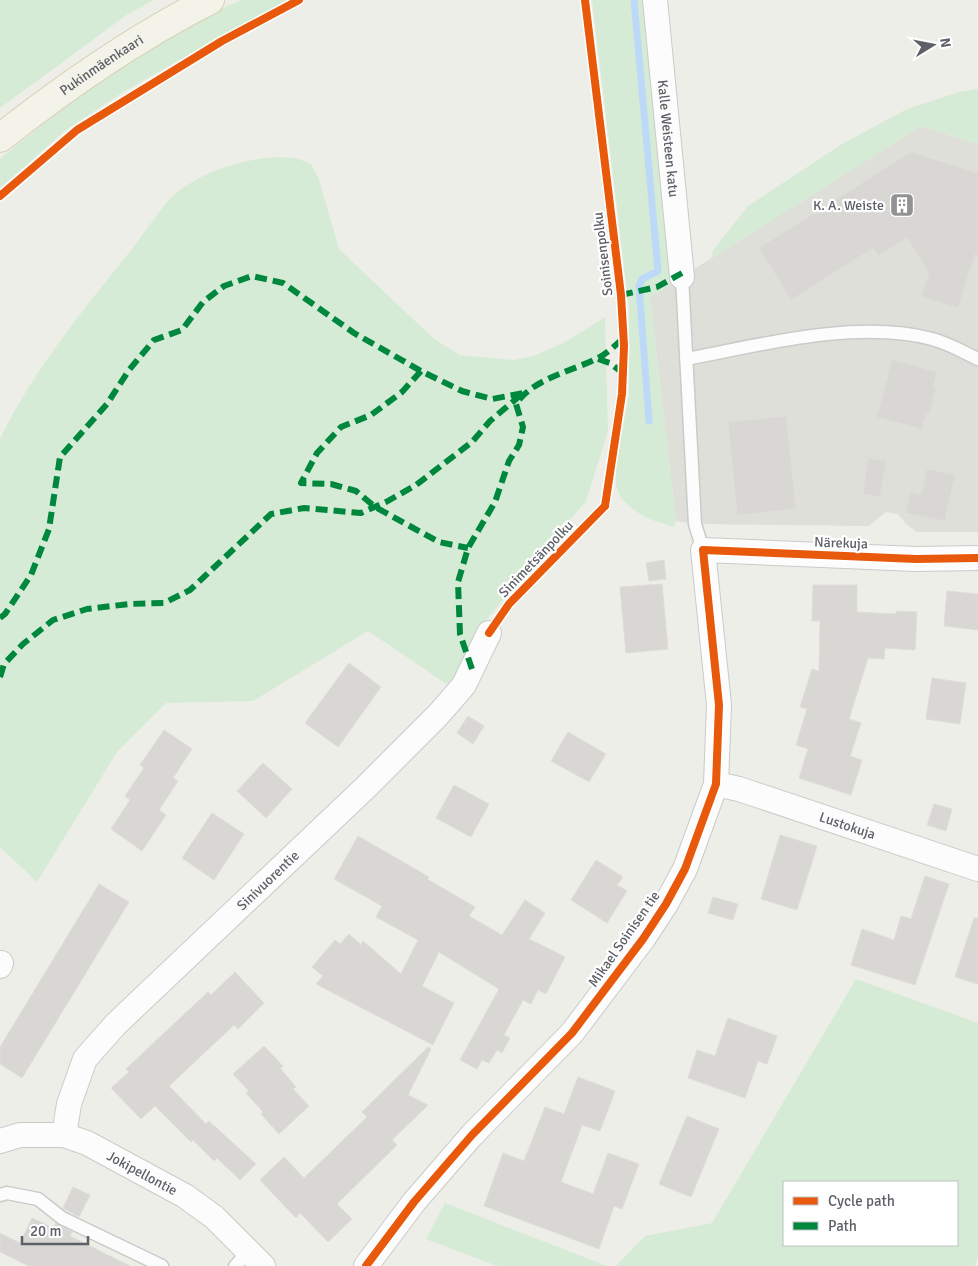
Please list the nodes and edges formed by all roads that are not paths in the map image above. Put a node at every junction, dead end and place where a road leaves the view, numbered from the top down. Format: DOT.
graph roads {
  1 [pos="210,0"];
  2 [pos="655,0"];
  3 [pos="0,138"];
  4 [pos="682,276"];
  5 [pos="686,359"];
  6 [pos="978,359"];
  7 [pos="702,550"];
  8 [pos="978,558"];
  9 [pos="489,633"];
  10 [pos="716,784"];
  11 [pos="978,869"];
  12 [pos="64,1135"];
  13 [pos="0,1141"];
  14 [pos="0,1195"];
  15 [pos="249,1261"];
  16 [pos="162,1266"];
  17 [pos="366,1266"];
  1 -- 3 [label="main road, Pukinmäenkaari"];
  2 -- 4 [label="street, Kalle Weisteen katu"];
  4 -- 5 [label="lane"];
  5 -- 6 [label="lane"];
  5 -- 7 [label="lane"];
  7 -- 8 [label="street, Närekuja"];
  7 -- 10 [label="street, Mikael Soinisen tie"];
  9 -- 12 [label="street, Sinivuorentie"];
  10 -- 11 [label="street, Lustokuja"];
  10 -- 17 [label="street, Mikael Soinisen tie"];
  12 -- 13 [label="street, Jokipellontie"];
  12 -- 15 [label="street, Jokipellontie"];
  14 -- 16 [label="lane"];
}
